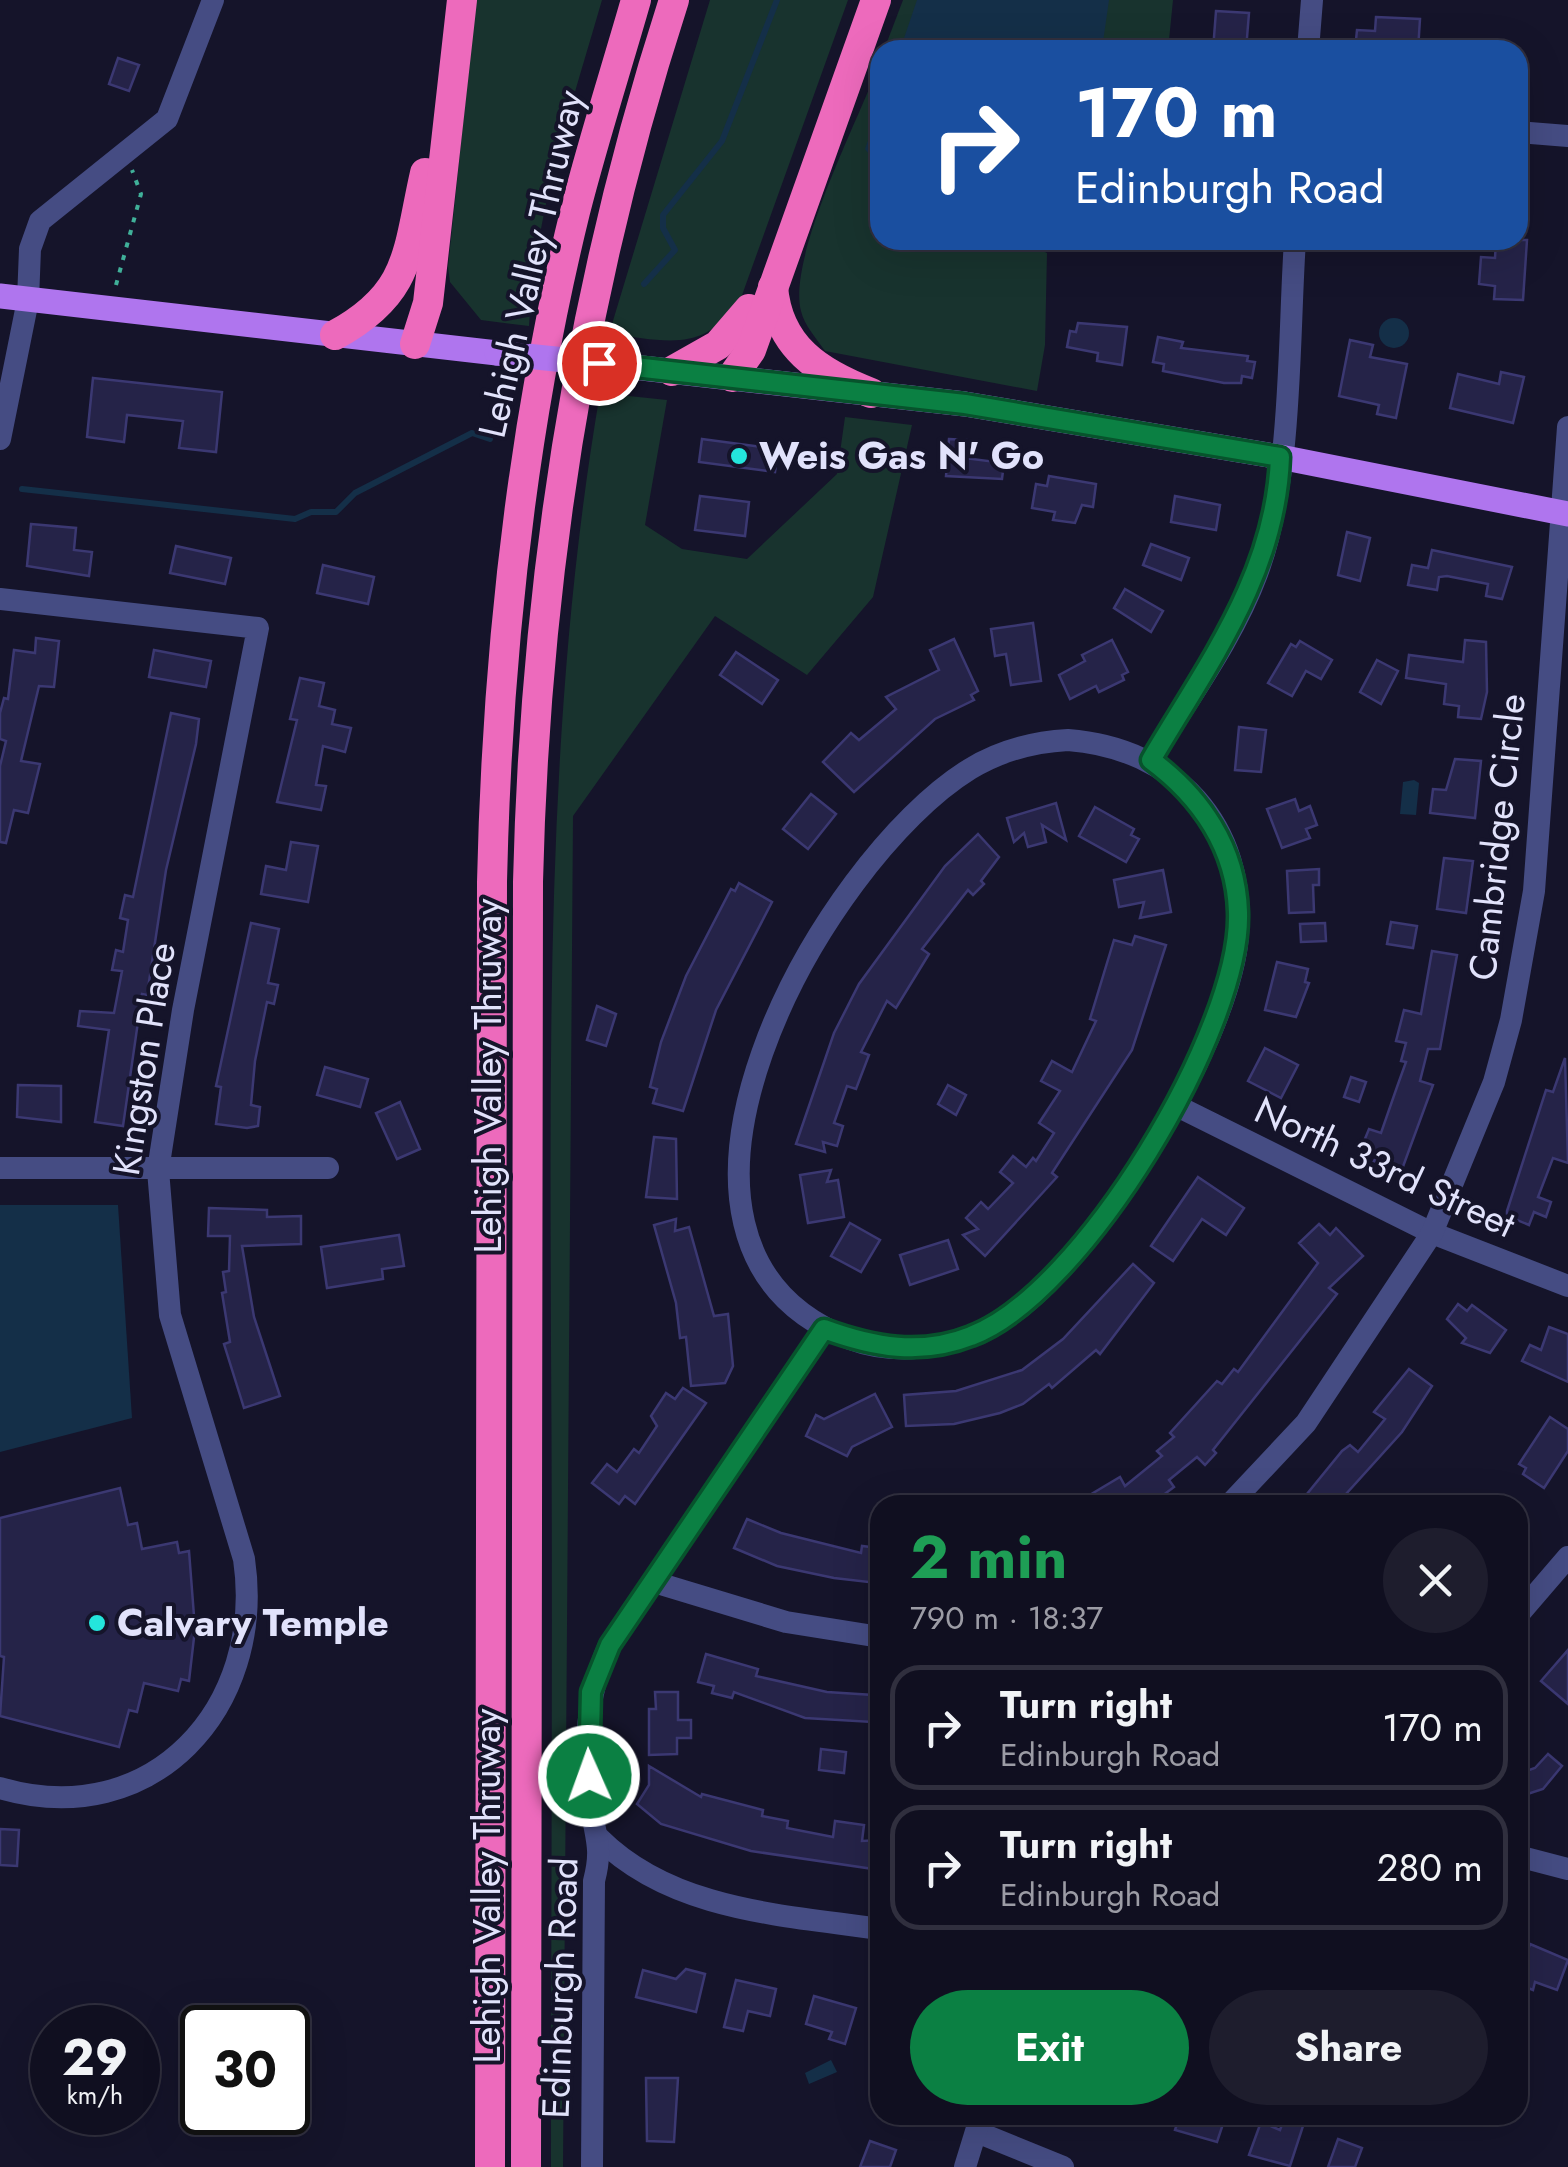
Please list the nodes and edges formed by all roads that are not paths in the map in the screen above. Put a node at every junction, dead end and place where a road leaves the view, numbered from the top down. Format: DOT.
graph roads {
  1 [pos="212,0"];
  2 [pos="445,0"];
  3 [pos="462,0"];
  4 [pos="620,0"];
  5 [pos="636,0"];
  6 [pos="674,0"];
  7 [pos="860,0"];
  8 [pos="876,0"];
  9 [pos="1312,0"];
  10 [pos="1309,40"];
  11 [pos="1528,133"];
  12 [pos="1568,136"];
  13 [pos="426,174"];
  14 [pos="576,210"];
  15 [pos="1295,250"];
  16 [pos="773,287"];
  17 [pos="0,296"];
  18 [pos="28,300"];
  19 [pos="749,309"];
  20 [pos="334,335"];
  21 [pos="415,344"];
  22 [pos="672,371"];
  23 [pos="732,377"];
  24 [pos="872,393"];
  25 [pos="1568,426"];
  26 [pos="0,439"];
  27 [pos="1280,457"];
  28 [pos="1565,513"];
  29 [pos="0,599"];
  30 [pos="1151,760"];
  31 [pos="1175,1105"];
  32 [pos="0,1168"];
  33 [pos="328,1168"];
  34 [pos="158,1170"];
  35 [pos="1432,1233"];
  36 [pos="1568,1286"];
  37 [pos="824,1329"];
  38 [pos="1238,1495"];
  39 [pos="1568,1557"];
  40 [pos="654,1582"];
  41 [pos="1528,1604"];
  42 [pos="870,1635"];
  43 [pos="0,1788"];
  44 [pos="599,1838"];
  45 [pos="1528,1859"];
  46 [pos="1568,1869"];
  47 [pos="870,1927"];
  48 [pos="979,2125"];
  49 [pos="981,2125"];
  50 [pos="490,2167"];
  51 [pos="526,2167"];
  52 [pos="592,2167"];
  53 [pos="964,2167"];
  54 [pos="1062,2167"];
  1 -- 18 [label="street"];
  2 -- 13 [label="highway"];
  3 -- 21 [label="highway"];
  4 -- 14 [label="highway"];
  5 -- 14 [label="highway, Lehigh Valley Thruway"];
  6 -- 51 [label="highway, Lehigh Valley Thruway"];
  7 -- 19 [label="highway"];
  8 -- 16 [label="highway"];
  9 -- 10 [label="street"];
  11 -- 12 [label="street"];
  13 -- 20 [label="highway"];
  13 -- 21 [label="highway"];
  14 -- 50 [label="highway, Lehigh Valley Thruway"];
  15 -- 27 [label="street"];
  16 -- 23 [label="highway"];
  16 -- 24 [label="highway"];
  17 -- 18 [label="main road"];
  18 -- 20 [label="main road"];
  18 -- 26 [label="street"];
  19 -- 22 [label="highway"];
  19 -- 23 [label="highway"];
  20 -- 21 [label="main road"];
  21 -- 22 [label="main road, bridge"];
  22 -- 23 [label="main road"];
  23 -- 24 [label="main road"];
  24 -- 27 [label="main road"];
  25 -- 28 [label="street, Cambridge Circle"];
  27 -- 28 [label="main road"];
  27 -- 30 [label="street"];
  28 -- 35 [label="street, Cambridge Circle"];
  29 -- 34 [label="street, Kingston Place"];
  30 -- 31 [label="street"];
  30 -- 37 [label="street"];
  31 -- 35 [label="street, North 33rd Street"];
  31 -- 37 [label="street"];
  32 -- 34 [label="street"];
  33 -- 34 [label="street"];
  34 -- 43 [label="street, Kingston Place"];
  35 -- 36 [label="street, North 33rd Street"];
  35 -- 38 [label="street, Cambridge Circle"];
  37 -- 40 [label="street, Edinburgh Road"];
  39 -- 41 [label="street"];
  40 -- 42 [label="street"];
  40 -- 44 [label="street, Edinburgh Road"];
  44 -- 47 [label="street"];
  44 -- 52 [label="street, Edinburgh Road"];
  45 -- 46 [label="street"];
  48 -- 53 [label="street"];
  49 -- 54 [label="street"];
}
